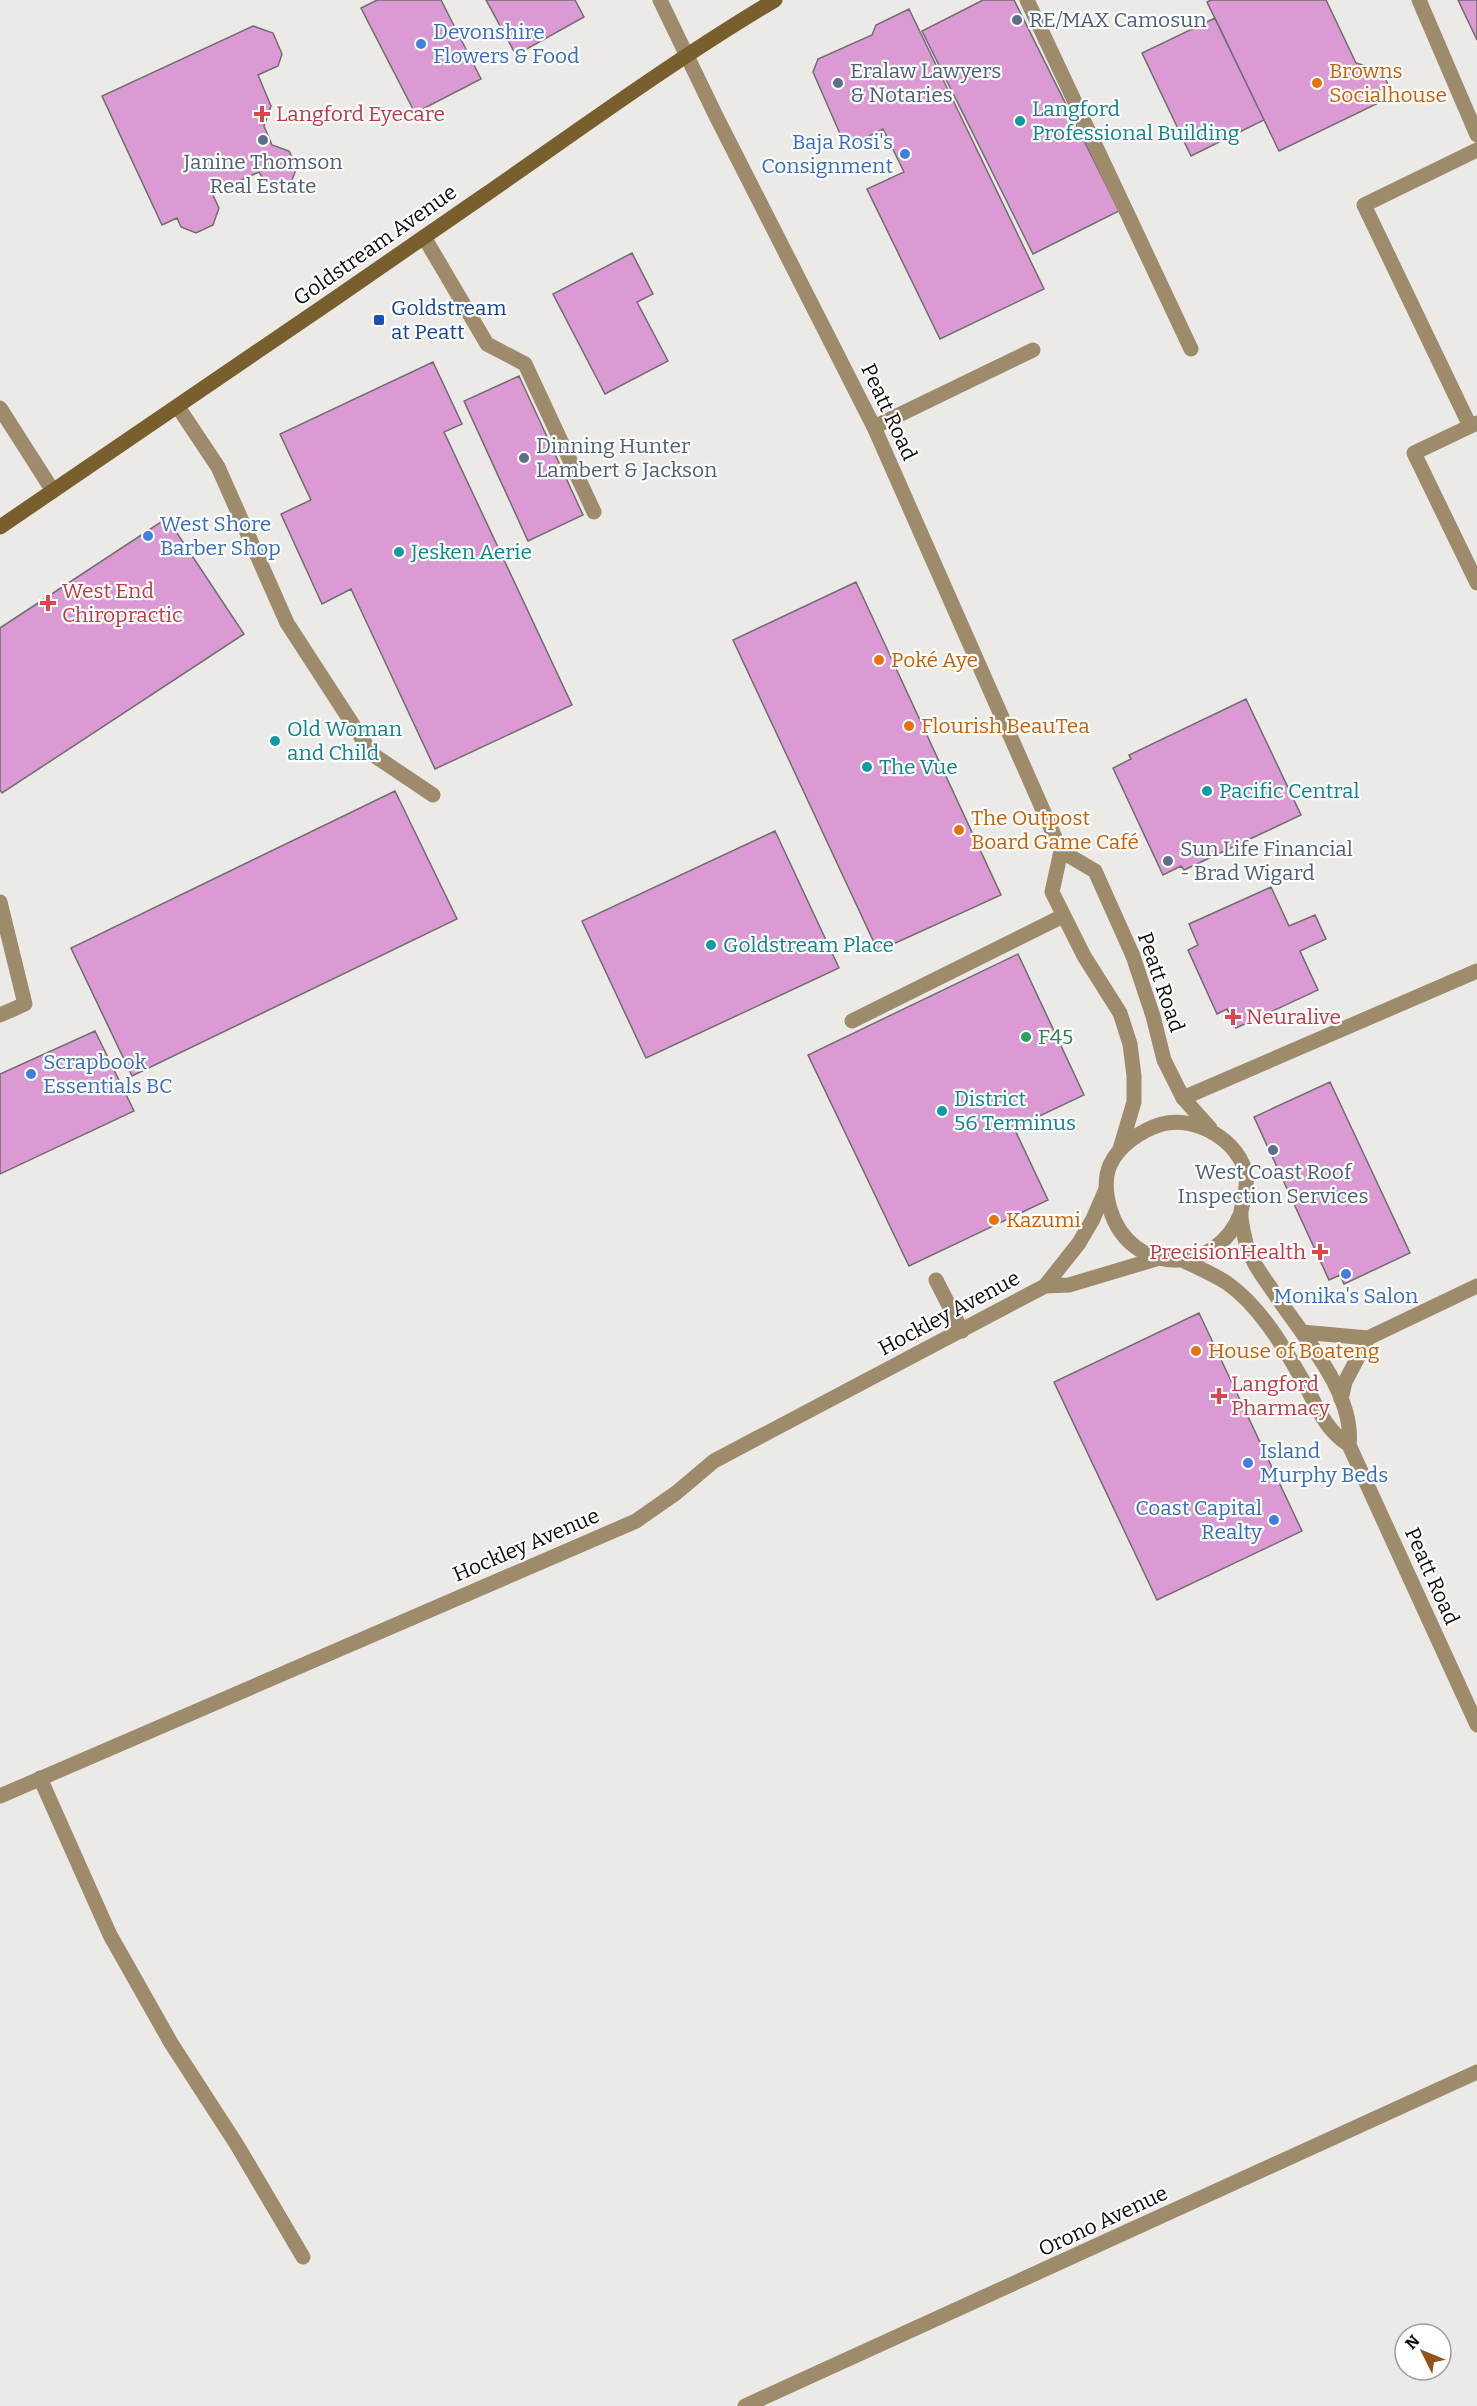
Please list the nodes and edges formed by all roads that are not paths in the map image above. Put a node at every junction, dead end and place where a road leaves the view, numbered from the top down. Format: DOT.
graph roads {
  1 [pos="660,0"];
  2 [pos="775,0"];
  3 [pos="1027,0"];
  4 [pos="1419,0"];
  5 [pos="688,57"];
  6 [pos="1477,135"];
  7 [pos="1477,150"];
  8 [pos="424,237"];
  9 [pos="1191,349"];
  10 [pos="1033,350"];
  11 [pos="178,407"];
  12 [pos="0,408"];
  13 [pos="1473,424"];
  14 [pos="874,427"];
  15 [pos="53,491"];
  16 [pos="594,512"];
  17 [pos="0,527"];
  18 [pos="1477,583"];
  19 [pos="433,795"];
  20 [pos="1061,852"];
  21 [pos="0,902"];
  22 [pos="1063,916"];
  23 [pos="1477,971"];
  24 [pos="0,1015"];
  25 [pos="852,1021"];
  26 [pos="1183,1098"];
  27 [pos="1216,1135"];
  28 [pos="1120,1149"];
  29 [pos="1106,1189"];
  30 [pos="1241,1213"];
  31 [pos="1156,1259"];
  32 [pos="1182,1260"];
  33 [pos="936,1280"];
  34 [pos="1045,1286"];
  35 [pos="1477,1286"];
  36 [pos="962,1331"];
  37 [pos="1302,1332"];
  38 [pos="1368,1338"];
  39 [pos="1341,1399"];
  40 [pos="1349,1444"];
  41 [pos="1477,1725"];
  42 [pos="40,1778"];
  43 [pos="0,1796"];
  44 [pos="1477,2072"];
  45 [pos="303,2257"];
  46 [pos="745,2406"];
  1 -- 5 [label="street, Peatt Road"];
  2 -- 5 [label="main road, Goldstream Avenue"];
  3 -- 9 [label="street"];
  4 -- 6 [label="street"];
  5 -- 8 [label="main road, Goldstream Avenue"];
  5 -- 14 [label="street, Peatt Road"];
  7 -- 13 [label="street"];
  8 -- 11 [label="main road, Goldstream Avenue"];
  8 -- 16 [label="street"];
  10 -- 14 [label="street"];
  11 -- 15 [label="main road, Goldstream Avenue"];
  11 -- 19 [label="street"];
  12 -- 15 [label="street"];
  13 -- 18 [label="street"];
  14 -- 20 [label="street, Peatt Road"];
  15 -- 17 [label="main road, Goldstream Avenue"];
  20 -- 22 [label="street, Peatt Road"];
  20 -- 26 [label="street, Peatt Road"];
  21 -- 24 [label="street"];
  22 -- 25 [label="street"];
  22 -- 28 [label="street, Peatt Road"];
  23 -- 26 [label="street"];
  26 -- 27 [label="street, Peatt Road"];
  27 -- 28 [label="street, Peatt Road"];
  27 -- 30 [label="street, Peatt Road"];
  28 -- 29 [label="street, Peatt Road"];
  29 -- 31 [label="street, Peatt Road"];
  29 -- 34 [label="street, Hockley Avenue"];
  30 -- 32 [label="street, Peatt Road"];
  30 -- 37 [label="street, Peatt Road"];
  31 -- 32 [label="street, Peatt Road"];
  31 -- 34 [label="street, Hockley Avenue"];
  32 -- 40 [label="street, Peatt Road"];
  33 -- 36 [label="street"];
  34 -- 36 [label="street, Hockley Avenue"];
  35 -- 38 [label="street"];
  36 -- 42 [label="street, Hockley Avenue"];
  37 -- 38 [label="street"];
  37 -- 39 [label="street, Peatt Road"];
  38 -- 39 [label="street"];
  39 -- 40 [label="street, Peatt Road"];
  40 -- 41 [label="street, Peatt Road"];
  42 -- 43 [label="street, Hockley Avenue"];
  42 -- 45 [label="street"];
  44 -- 46 [label="street, Orono Avenue"];
}
